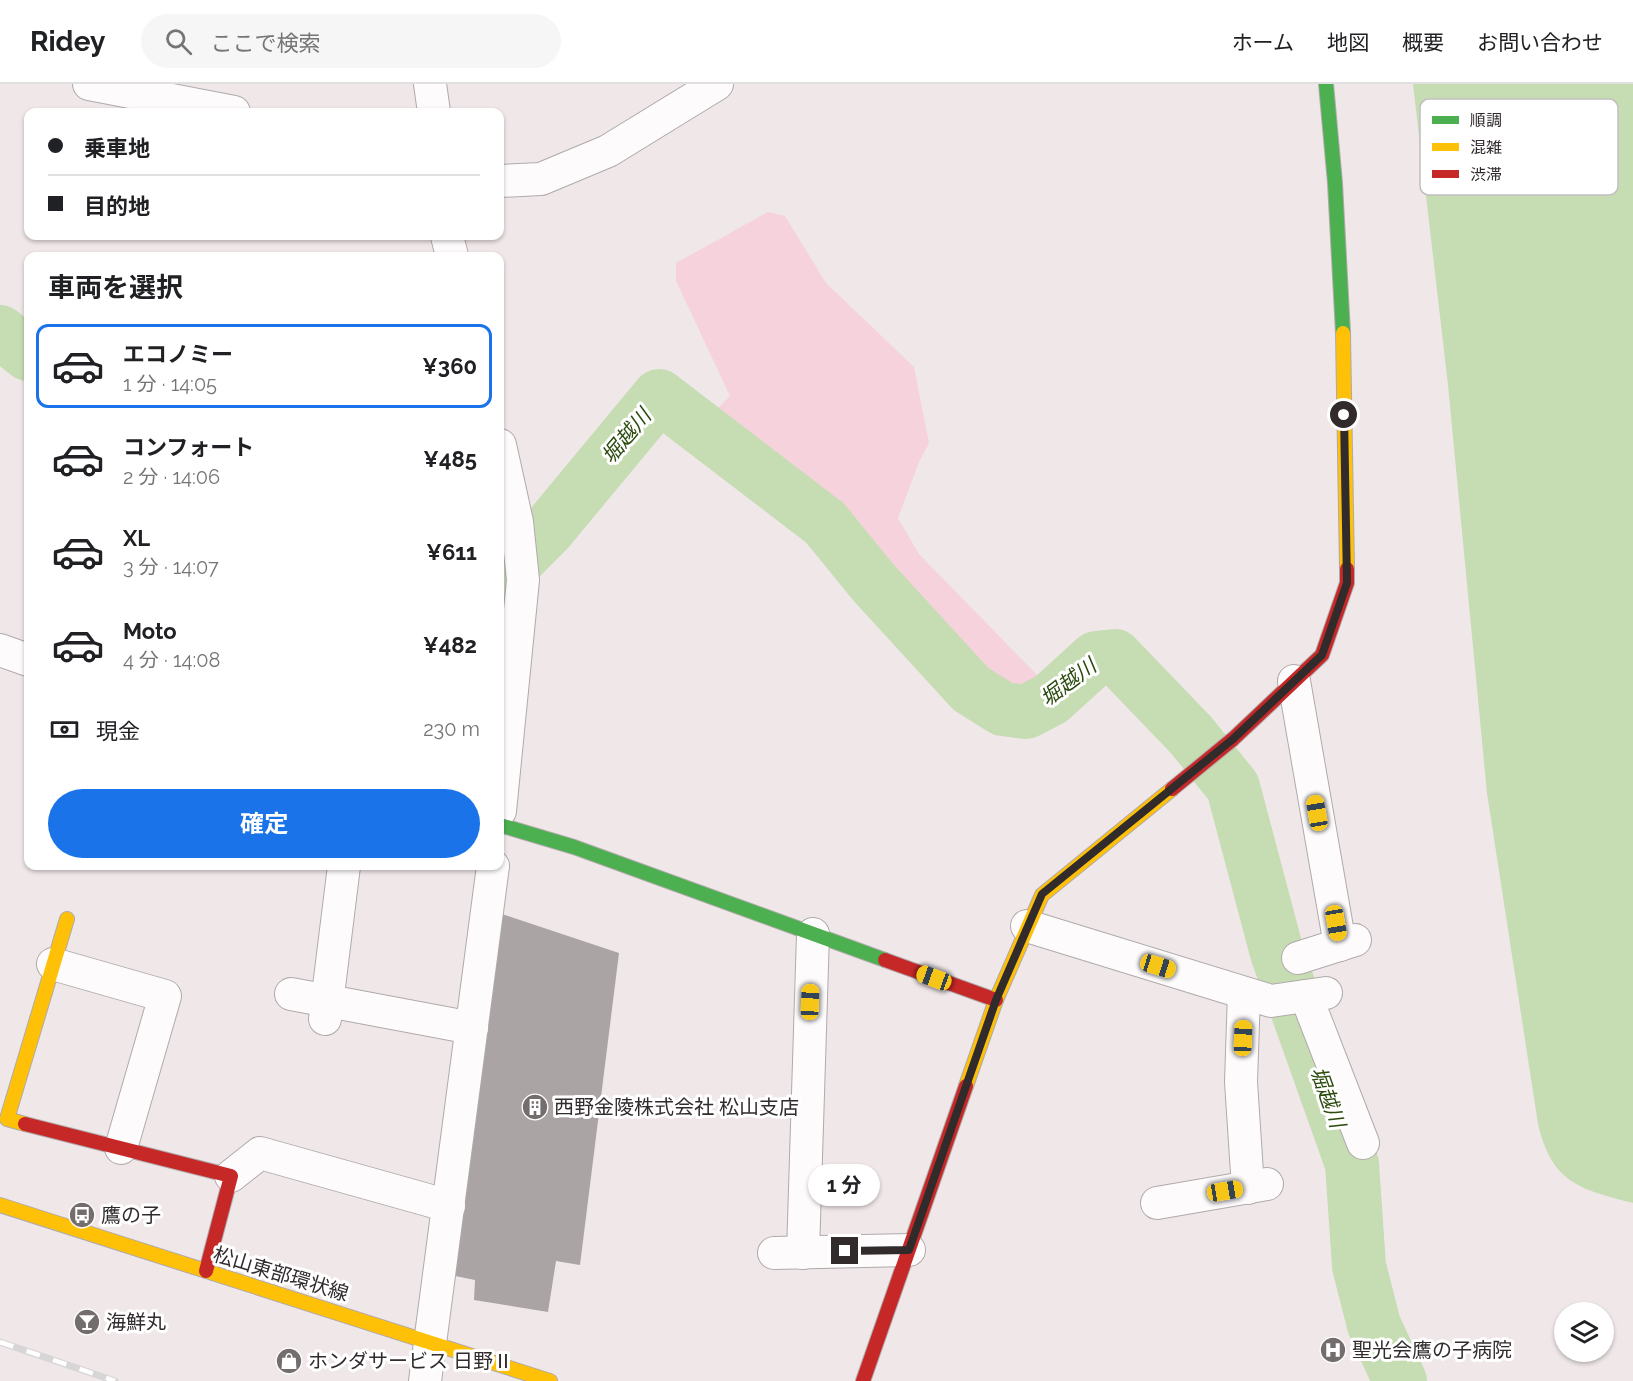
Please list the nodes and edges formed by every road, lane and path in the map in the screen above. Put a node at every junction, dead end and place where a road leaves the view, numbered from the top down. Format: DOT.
graph roads {
  1 [pos="89,84"];
  2 [pos="430,84"];
  3 [pos="717,84"];
  4 [pos="1326,84"];
  5 [pos="213,108"];
  6 [pos="433,108"];
  7 [pos="504,181"];
  8 [pos="504,463"];
  9 [pos="0,650"];
  10 [pos="24,659"];
  11 [pos="1294,681"];
  12 [pos="504,771"];
  13 [pos="504,826"];
  14 [pos="344,870"];
  15 [pos="492,870"];
  16 [pos="67,919"];
  17 [pos="1028,926"];
  18 [pos="813,934"];
  19 [pos="1298,958"];
  20 [pos="53,964"];
  21 [pos="1244,993"];
  22 [pos="291,994"];
  23 [pos="996,1000"];
  24 [pos="326,1011"];
  25 [pos="472,1028"];
  26 [pos="1363,1143"];
  27 [pos="121,1148"];
  28 [pos="231,1176"];
  29 [pos="1157,1203"];
  30 [pos="0,1205"];
  31 [pos="449,1206"];
  32 [pos="909,1250"];
  33 [pos="206,1271"];
  34 [pos="430,1341"];
  35 [pos="425,1381"];
  36 [pos="550,1381"];
  37 [pos="863,1381"];
  1 -- 5 [label="street"];
  2 -- 6 [label="street"];
  3 -- 7 [label="street"];
  4 -- 11 [label="street"];
  8 -- 12 [label="street"];
  9 -- 10 [label="street"];
  11 -- 17 [label="street"];
  11 -- 19 [label="street"];
  13 -- 18 [label="street"];
  14 -- 24 [label="street"];
  15 -- 25 [label="street"];
  16 -- 20 [label="street"];
  17 -- 21 [label="street"];
  17 -- 23 [label="street"];
  18 -- 23 [label="street"];
  18 -- 32 [label="street"];
  20 -- 27 [label="street"];
  20 -- 27 [label="street"];
  21 -- 26 [label="street"];
  21 -- 29 [label="street"];
  22 -- 24 [label="street"];
  23 -- 32 [label="street"];
  24 -- 25 [label="street"];
  25 -- 31 [label="street"];
  27 -- 28 [label="street"];
  28 -- 31 [label="street"];
  28 -- 33 [label="street"];
  30 -- 33 [label="street, 松山東部環状線"];
  31 -- 34 [label="street"];
  32 -- 37 [label="street"];
  33 -- 34 [label="street, 松山東部環状線"];
  34 -- 35 [label="street"];
  34 -- 36 [label="street, 松山東部環状線"];
}
